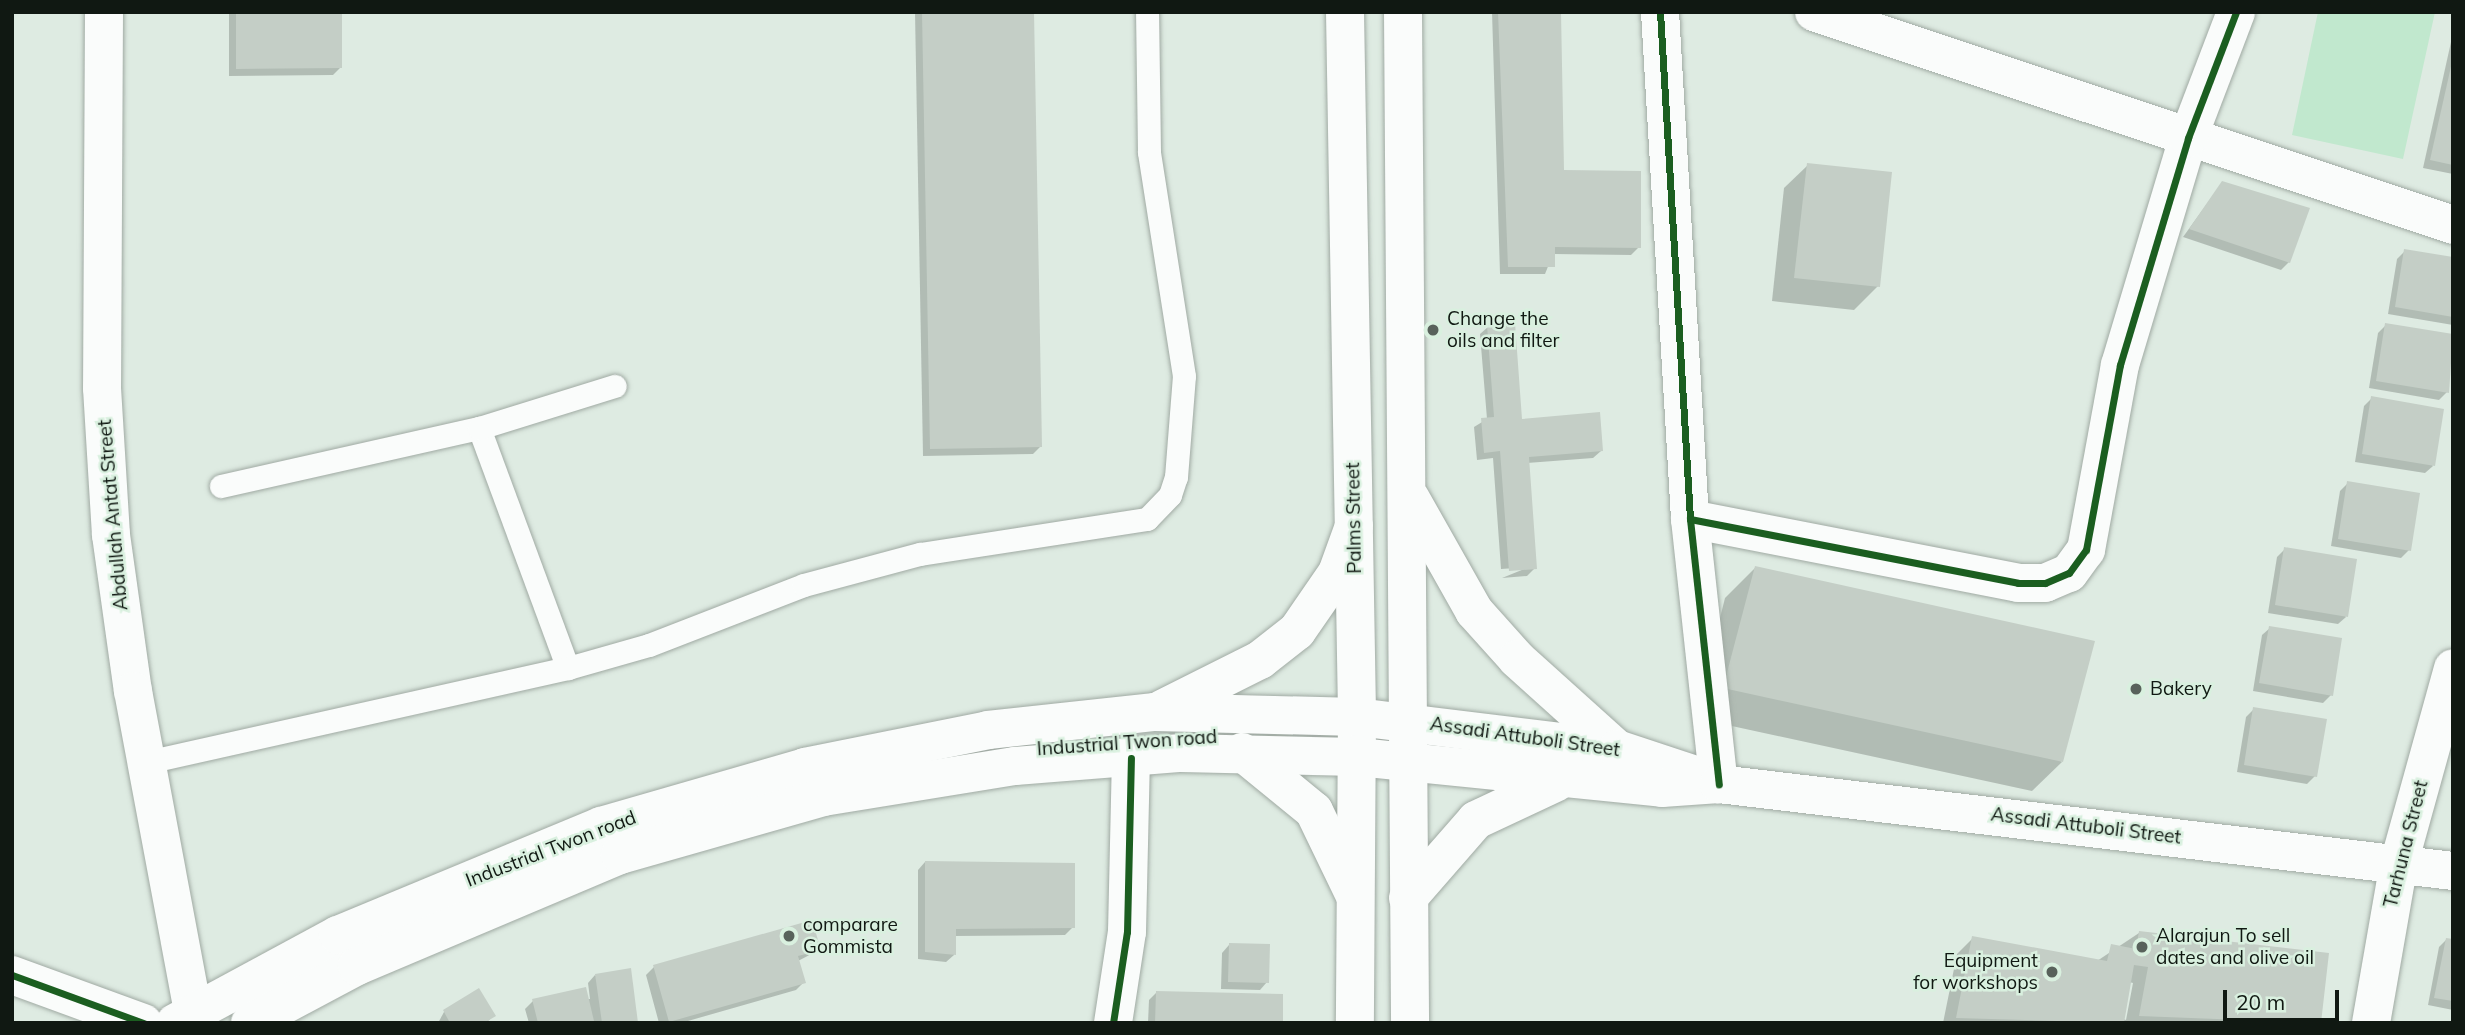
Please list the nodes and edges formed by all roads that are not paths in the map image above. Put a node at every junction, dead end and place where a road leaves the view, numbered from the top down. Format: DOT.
graph roads {
  1 [pos="104,12"];
  2 [pos="1147,12"];
  3 [pos="1345,12"];
  4 [pos="1403,12"];
  5 [pos="1660,12"];
  6 [pos="1814,12"];
  7 [pos="2236,12"];
  8 [pos="2188,138"];
  9 [pos="2453,225"];
  10 [pos="615,386"];
  11 [pos="479,428"];
  12 [pos="220,486"];
  13 [pos="1411,499"];
  14 [pos="1690,519"];
  15 [pos="1354,526"];
  16 [pos="568,668"];
  17 [pos="2453,668"];
  18 [pos="1155,712"];
  19 [pos="1357,717"];
  20 [pos="1410,721"];
  21 [pos="1617,749"];
  22 [pos="1242,752"];
  23 [pos="1357,757"];
  24 [pos="1131,758"];
  25 [pos="147,762"];
  26 [pos="1410,762"];
  27 [pos="1570,779"];
  28 [pos="1719,784"];
  29 [pos="2399,863"];
  30 [pos="2453,871"];
  31 [pos="1354,896"];
  32 [pos="1408,898"];
  33 [pos="12,975"];
  34 [pos="184,1017"];
  35 [pos="143,1023"];
  36 [pos="250,1023"];
  37 [pos="1113,1023"];
  38 [pos="1356,1023"];
  39 [pos="1410,1023"];
  40 [pos="2371,1023"];
  1 -- 25 [label="main road, Abdullah Antat Street"];
  2 -- 16 [label="lane"];
  3 -- 15 [label="main road, Palms Street"];
  4 -- 13 [label="main road"];
  5 -- 14 [label="main road"];
  6 -- 8 [label="main road"];
  7 -- 8 [label="main road"];
  8 -- 9 [label="main road"];
  8 -- 14 [label="main road"];
  10 -- 11 [label="lane"];
  11 -- 12 [label="lane"];
  11 -- 16 [label="lane"];
  13 -- 20 [label="main road"];
  13 -- 21 [label="main road"];
  14 -- 28 [label="main road"];
  15 -- 18 [label="main road"];
  15 -- 19 [label="main road, Palms Street"];
  16 -- 25 [label="lane"];
  17 -- 29 [label="main road, Tarhuna Street"];
  18 -- 19 [label="main road, Industrial Twon road"];
  18 -- 34 [label="main road, Industrial Twon road"];
  19 -- 20 [label="main road, Industrial Twon road"];
  19 -- 23 [label="main road, Palms Street"];
  20 -- 21 [label="main road, Assadi Attuboli Street"];
  20 -- 26 [label="main road"];
  21 -- 28 [label="main road, Assadi Attuboli Street"];
  22 -- 23 [label="main road, Industrial Twon road"];
  22 -- 24 [label="main road, Industrial Twon road"];
  22 -- 31 [label="main road"];
  23 -- 26 [label="main road, Industrial Twon road"];
  23 -- 31 [label="main road, Palms Street"];
  24 -- 36 [label="main road, Industrial Twon road"];
  24 -- 37 [label="main road"];
  25 -- 34 [label="main road, Abdullah Antat Street"];
  26 -- 27 [label="main road, Assadi Attuboli Street"];
  26 -- 32 [label="main road"];
  27 -- 28 [label="main road, Assadi Attuboli Street"];
  27 -- 32 [label="main road"];
  28 -- 29 [label="main road, Assadi Attuboli Street"];
  29 -- 30 [label="main road, Assadi Attuboli Street"];
  29 -- 40 [label="main road, Tarhuna Street"];
  31 -- 38 [label="main road, Palms Street"];
  32 -- 39 [label="main road"];
  33 -- 35 [label="main road"];
}
